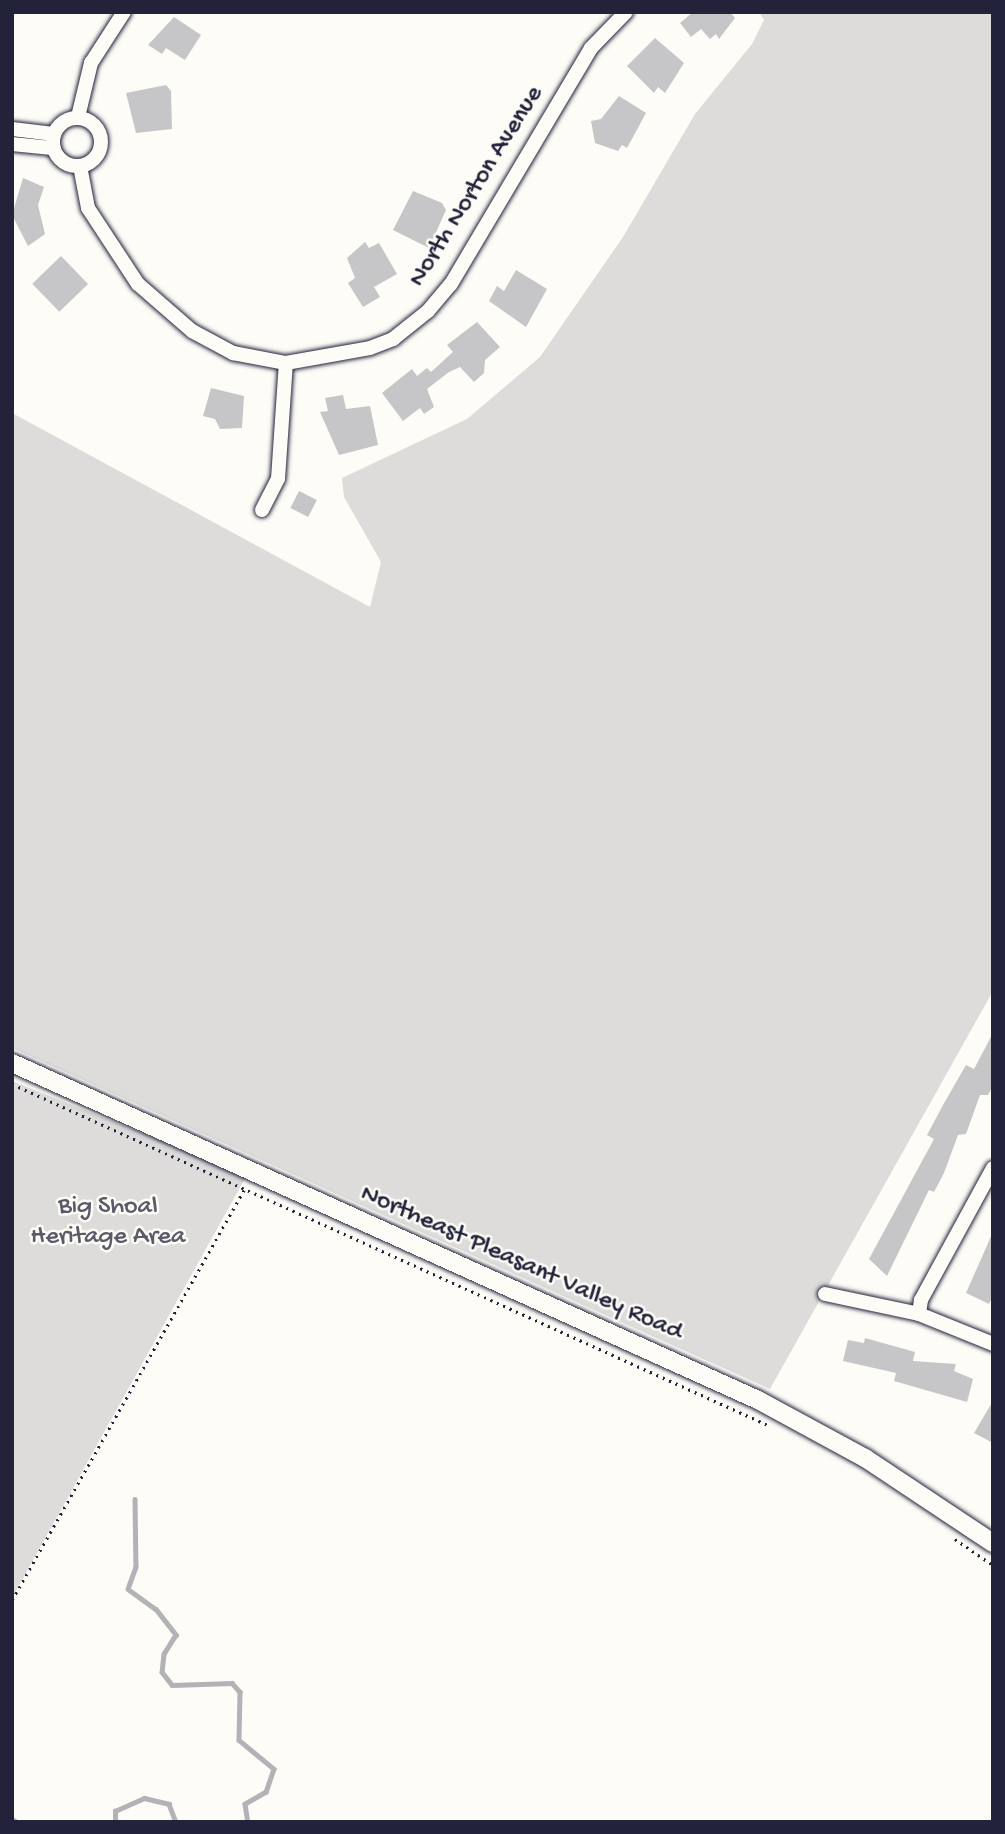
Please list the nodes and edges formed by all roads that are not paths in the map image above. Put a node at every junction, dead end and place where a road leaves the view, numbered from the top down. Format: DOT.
graph roads {
  1 [pos="124,12"];
  2 [pos="626,12"];
  3 [pos="78,117"];
  4 [pos="12,129"];
  5 [pos="53,141"];
  6 [pos="12,145"];
  7 [pos="80,166"];
  8 [pos="286,363"];
  9 [pos="262,510"];
  10 [pos="12,1063"];
  11 [pos="993,1168"];
  12 [pos="825,1294"];
  13 [pos="919,1314"];
  14 [pos="993,1344"];
  15 [pos="993,1543"];
  1 -- 3 [label="street"];
  2 -- 8 [label="street, North Norton Avenue"];
  3 -- 5 [label="street"];
  3 -- 7 [label="street"];
  4 -- 5 [label="street"];
  5 -- 6 [label="street"];
  5 -- 7 [label="street"];
  7 -- 8 [label="street"];
  8 -- 9 [label="street"];
  10 -- 15 [label="street, Northeast Pleasant Valley Road"];
  11 -- 13 [label="street"];
  12 -- 13 [label="street"];
  13 -- 14 [label="street"];
}
